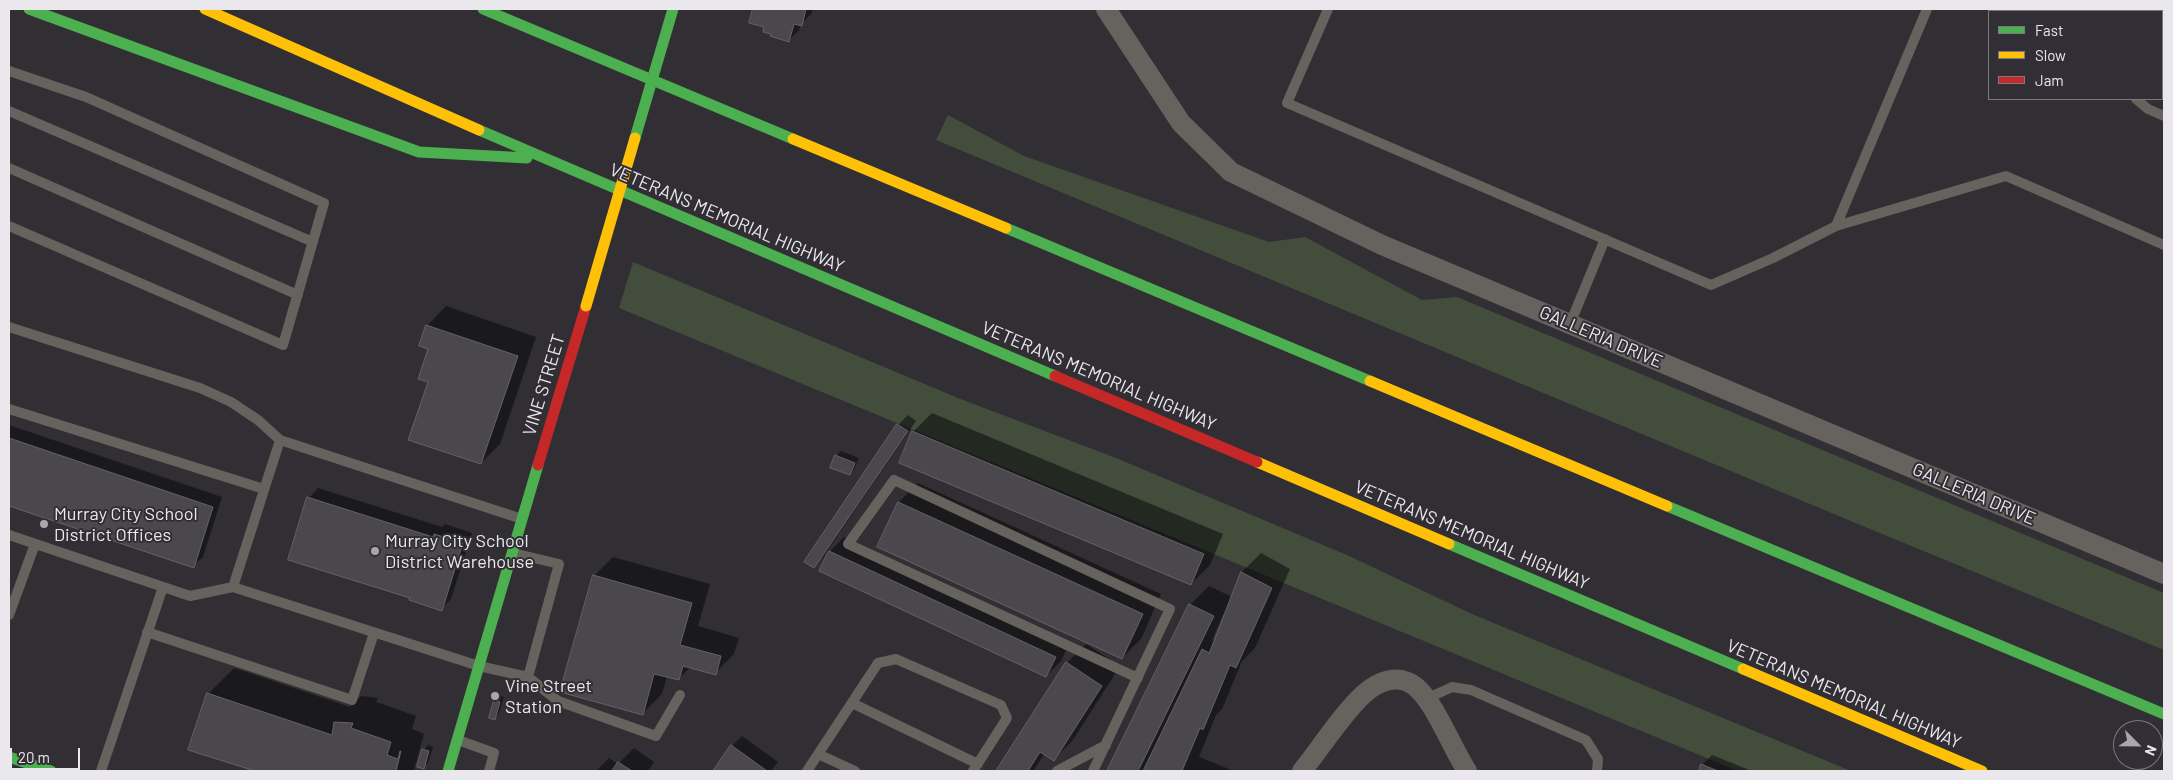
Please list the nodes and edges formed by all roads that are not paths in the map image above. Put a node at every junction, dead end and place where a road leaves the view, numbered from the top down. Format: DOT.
graph roads {
  1 [pos="29,9"];
  2 [pos="205,9"];
  3 [pos="483,9"];
  4 [pos="673,9"];
  5 [pos="1106,9"];
  6 [pos="1328,9"];
  7 [pos="1927,9"];
  8 [pos="9,71"];
  9 [pos="2137,100"];
  10 [pos="9,111"];
  11 [pos="2164,116"];
  12 [pos="545,159"];
  13 [pos="9,168"];
  14 [pos="9,226"];
  15 [pos="1836,226"];
  16 [pos="1605,239"];
  17 [pos="313,242"];
  18 [pos="2164,244"];
  19 [pos="298,295"];
  20 [pos="1570,324"];
  21 [pos="9,327"];
  22 [pos="9,409"];
  23 [pos="280,440"];
  24 [pos="264,489"];
  25 [pos="521,519"];
  26 [pos="9,535"];
  27 [pos="35,544"];
  28 [pos="512,552"];
  29 [pos="2164,574"];
  30 [pos="163,587"];
  31 [pos="234,587"];
  32 [pos="9,615"];
  33 [pos="147,632"];
  34 [pos="374,633"];
  35 [pos="479,666"];
  36 [pos="528,677"];
  37 [pos="1138,678"];
  38 [pos="680,695"];
  39 [pos="1426,699"];
  40 [pos="852,703"];
  41 [pos="2164,714"];
  42 [pos="457,740"];
  43 [pos="1106,745"];
  44 [pos="818,754"];
  45 [pos="9,757"];
  46 [pos="976,768"];
  47 [pos="492,770"];
  48 [pos="51,771"];
  49 [pos="101,771"];
  50 [pos="448,771"];
  51 [pos="807,771"];
  52 [pos="856,771"];
  53 [pos="1057,771"];
  54 [pos="1093,771"];
  55 [pos="1302,771"];
  56 [pos="1467,771"];
  57 [pos="1596,771"];
  58 [pos="1982,771"];
  1 -- 12 [label="main road"];
  2 -- 12 [label="main road, VETERANS MEMORIAL HIGHWAY"];
  3 -- 41 [label="main road"];
  4 -- 25 [label="main road, VINE STREET, bridge"];
  5 -- 20 [label="street, GALLERIA DRIVE"];
  6 -- 16 [label="lane"];
  7 -- 15 [label="lane"];
  8 -- 17 [label="lane"];
  9 -- 11 [label="lane"];
  10 -- 17 [label="lane"];
  12 -- 58 [label="main road, VETERANS MEMORIAL HIGHWAY"];
  13 -- 19 [label="lane"];
  14 -- 19 [label="lane"];
  15 -- 16 [label="lane"];
  15 -- 18 [label="lane"];
  16 -- 20 [label="lane"];
  17 -- 19 [label="lane"];
  20 -- 29 [label="street, GALLERIA DRIVE"];
  21 -- 23 [label="lane"];
  22 -- 24 [label="lane"];
  23 -- 24 [label="lane"];
  23 -- 25 [label="lane"];
  24 -- 31 [label="lane"];
  25 -- 28 [label="main road, VINE STREET"];
  26 -- 27 [label="lane"];
  27 -- 30 [label="lane"];
  27 -- 32 [label="lane"];
  28 -- 35 [label="main road, VINE STREET"];
  28 -- 36 [label="lane"];
  30 -- 31 [label="lane"];
  30 -- 33 [label="lane"];
  31 -- 34 [label="lane"];
  33 -- 34 [label="lane"];
  33 -- 49 [label="lane"];
  34 -- 35 [label="lane"];
  35 -- 36 [label="lane"];
  35 -- 42 [label="main road, VINE STREET"];
  36 -- 38 [label="lane"];
  37 -- 37 [label="lane"];
  37 -- 43 [label="lane"];
  39 -- 55 [label="street"];
  39 -- 56 [label="street"];
  39 -- 57 [label="lane"];
  40 -- 44 [label="lane"];
  40 -- 46 [label="lane"];
  40 -- 46 [label="lane"];
  42 -- 47 [label="lane"];
  42 -- 50 [label="main road, VINE STREET"];
  43 -- 53 [label="lane"];
  43 -- 54 [label="lane"];
  44 -- 51 [label="lane"];
  44 -- 52 [label="lane"];
  45 -- 48 [label="main road"];
}
